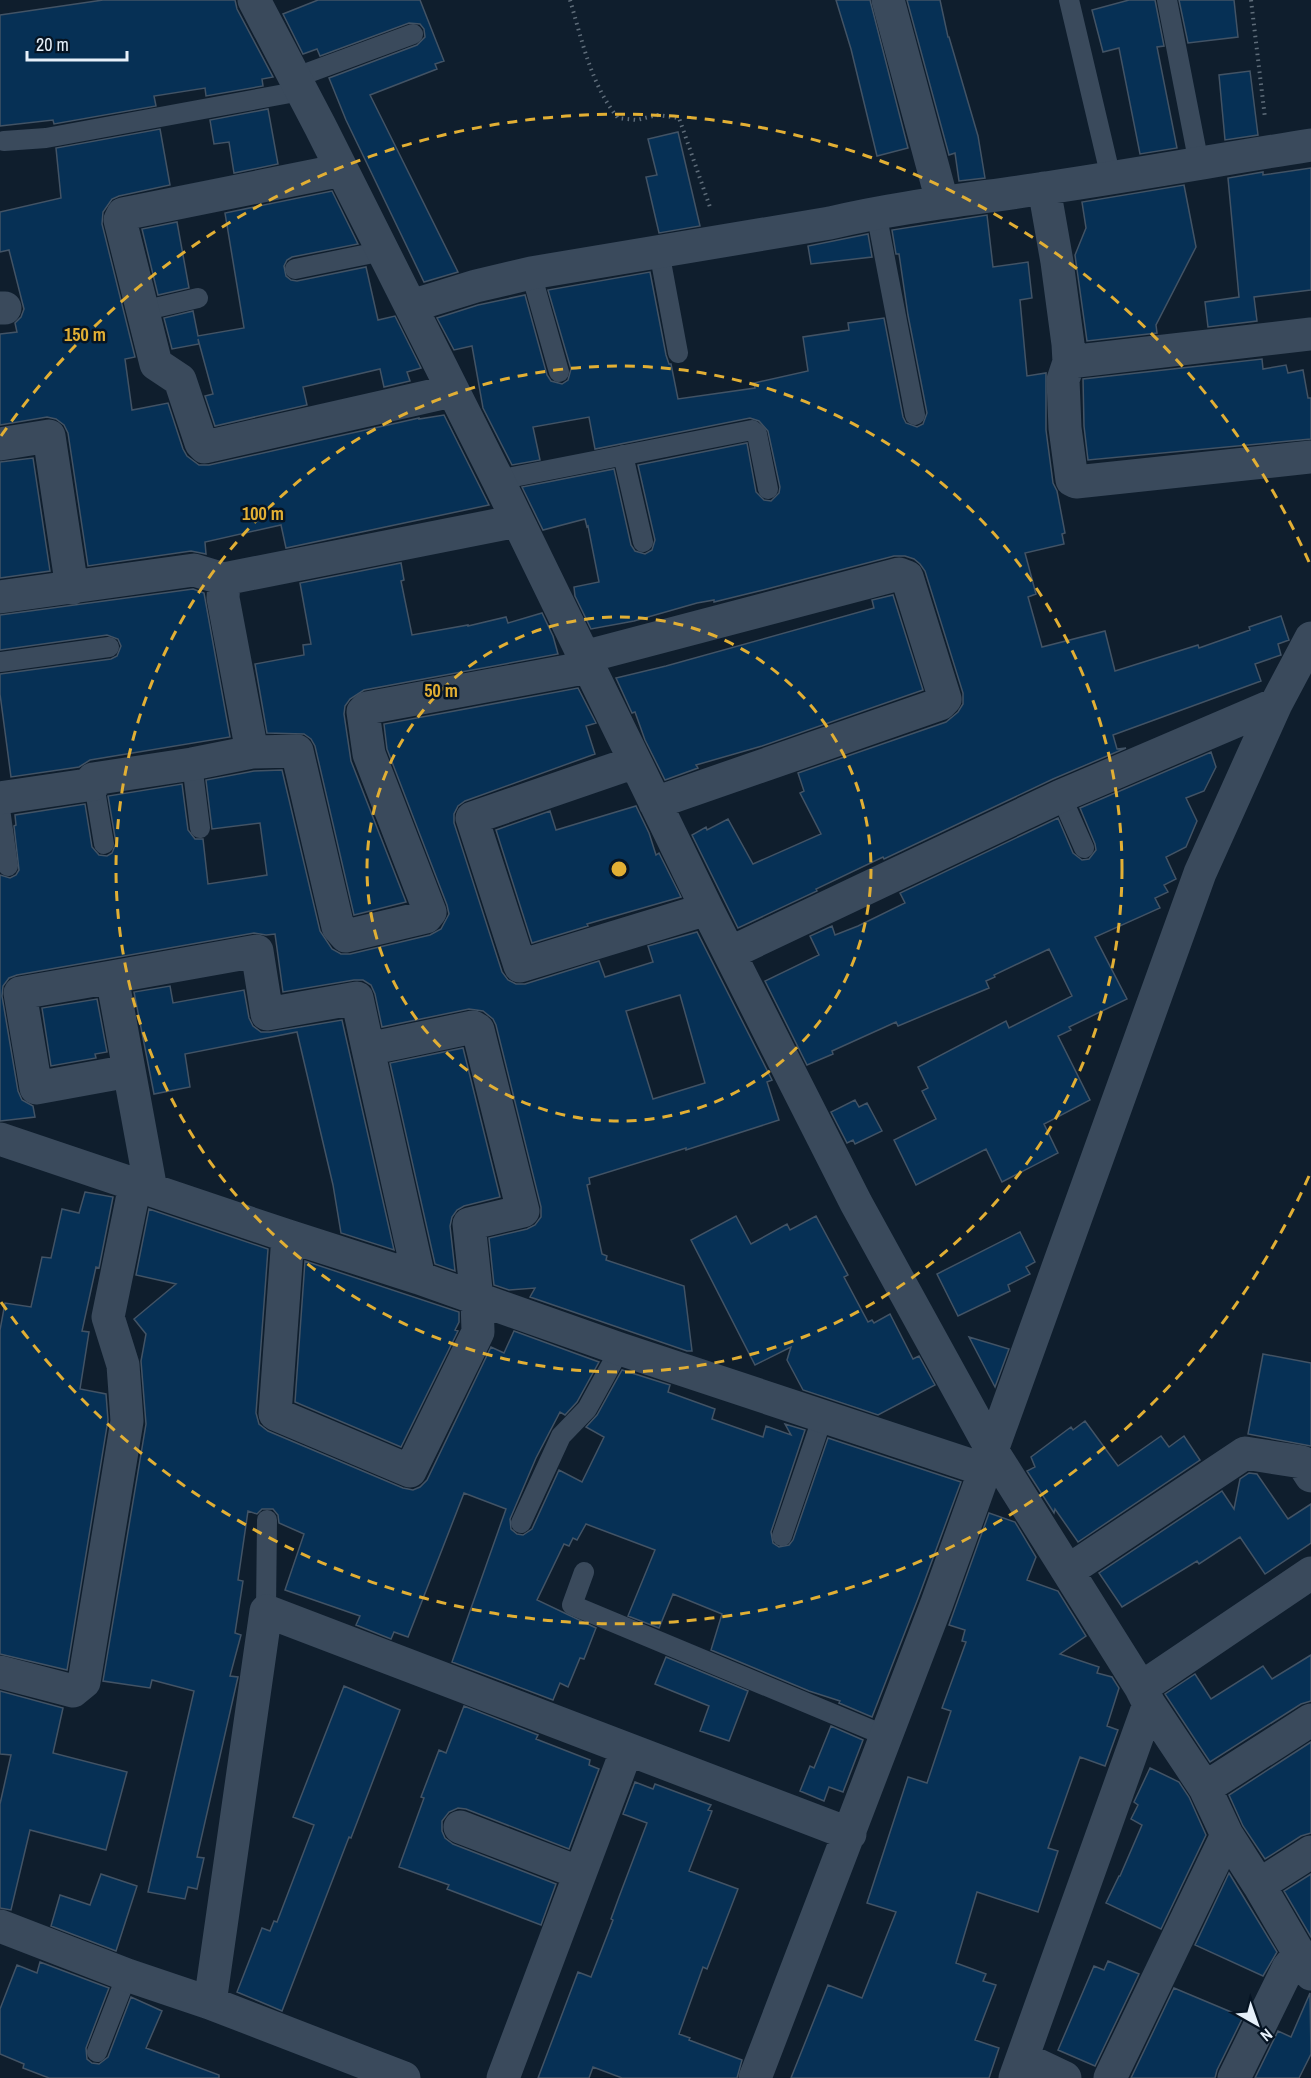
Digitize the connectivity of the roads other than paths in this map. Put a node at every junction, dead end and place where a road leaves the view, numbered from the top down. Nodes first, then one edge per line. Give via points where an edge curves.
1 (254, 0) edge
2 (888, 0) edge
3 (1069, 0) edge
4 (1167, 0) edge
5 (414, 34) dead end
6 (298, 84) junction
7 (4, 141) dead end
8 (1311, 145) edge
9 (1199, 164) junction
10 (342, 170) junction
11 (1111, 178) junction
12 (1044, 188) junction
13 (942, 201) junction
14 (876, 212) junction
15 (383, 251) junction
16 (659, 251) junction
17 (295, 269) dead end
18 (531, 273) junction
19 (198, 298) dead end
20 (411, 306) junction
21 (142, 311) junction
22 (1311, 334) edge
23 (678, 353) dead end
24 (1069, 362) junction
25 (559, 372) dead end
26 (452, 391) junction
27 (915, 415) dead end
28 (0, 444) edge
29 (623, 455) junction
30 (1311, 457) edge
31 (498, 480) junction
32 (768, 489) dead end
33 (517, 521) junction
34 (643, 542) dead end
35 (224, 579) junction
36 (72, 588) junction
37 (0, 597) edge
38 (1311, 638) edge
39 (109, 647) dead end
40 (0, 662) edge
41 (586, 662) junction
42 (1276, 704) junction
43 (252, 752) junction
44 (635, 762) junction
45 (192, 764) junction
46 (94, 784) junction
47 (1061, 796) junction
48 (0, 798) edge
49 (655, 803) junction
50 (0, 809) edge
51 (200, 828) dead end
52 (104, 844) dead end
53 (1084, 848) dead end
54 (8, 866) dead end
55 (707, 909) junction
56 (730, 953) junction
57 (112, 977) junction
58 (368, 1049) junction
59 (129, 1071) junction
60 (0, 1139) edge
61 (143, 1187) junction
62 (288, 1236) junction
63 (419, 1278) junction
64 (477, 1299) junction
65 (620, 1349) junction
66 (823, 1416) junction
67 (989, 1461) junction
68 (1311, 1476) edge
69 (267, 1520) dead end
70 (520, 1523) dead end
71 (782, 1536) dead end
72 (1068, 1571) junction
73 (584, 1572) dead end
74 (1311, 1573) edge
75 (266, 1611) junction
76 (0, 1672) edge
77 (1145, 1696) junction
78 (1311, 1720) edge
79 (886, 1736) junction
80 (627, 1749) junction
81 (1204, 1788) junction
82 (460, 1827) dead end
83 (850, 1834) junction
84 (1227, 1835) junction
85 (1311, 1852) edge
86 (580, 1873) junction
87 (1259, 1885) junction
88 (0, 1926) edge
89 (1305, 1964) edge
90 (127, 1975) junction
91 (210, 2003) junction
92 (97, 2052) dead end
93 (1019, 2068) edge
94 (404, 2078) edge
95 (502, 2078) edge
96 (755, 2078) edge
97 (1065, 2078) edge
98 (1110, 2078) edge
99 (1234, 2078) edge

1 - 6 street
2 - 13 street
3 - 11 lane
4 - 9 lane
5 - 6 lane
6 - 7 lane via 46,138
6 - 10 street
8 - 9 street
9 - 11 street
10 - 15 street
10 - 21 street via 123,214 120,220
11 - 12 street
12 - 13 street
12 - 24 street
13 - 14 street
14 - 16 street
14 - 27 lane
15 - 17 lane
15 - 20 street
16 - 18 street
16 - 23 lane
18 - 20 street
18 - 25 lane
19 - 21 lane
20 - 26 street
21 - 26 street via 156,364 180,380 205,447
22 - 24 street
24 - 30 street via 1063,380 1065,428 1072,480 1076,482
26 - 31 street
28 - 36 street via 49,436
29 - 31 lane
29 - 32 lane via 752,430 757,434
29 - 34 lane
31 - 33 street
33 - 35 street
33 - 41 street
35 - 36 street via 194,570
35 - 43 street via 223,597
36 - 37 street
38 - 42 street
39 - 40 lane
41 - 43 street via 367,708 363,712 369,754 430,912 426,917 346,936 338,927 297,751
41 - 44 street
41 - 49 street via 899,574 907,577 945,699 940,704
42 - 47 street
42 - 67 street via 1200,873
43 - 45 street
44 - 49 street
44 - 55 street via 472,818 520,966
45 - 46 street via 93,779
45 - 51 lane
46 - 48 street
46 - 52 lane
47 - 53 lane
47 - 56 street
49 - 55 street
50 - 54 lane
55 - 56 street
56 - 67 street
57 - 58 street via 257,951 267,1014 357,998
57 - 59 street
57 - 59 street via 20,993 36,1088
58 - 63 street
58 - 64 street via 473,1027 478,1030 523,1211 469,1224
59 - 61 street
60 - 61 street
61 - 62 street
61 - 76 street via 108,1317 123,1365 127,1421 84,1682 73,1691
62 - 63 street
62 - 64 street via 275,1414 410,1471 478,1332
63 - 64 street
64 - 65 street
65 - 66 street
65 - 70 lane via 587,1409 561,1436
66 - 67 street
66 - 71 lane
67 - 72 street
67 - 79 street
68 - 72 street via 1302,1462 1245,1453
69 - 75 lane
72 - 77 street
73 - 79 lane via 572,1605
74 - 77 street
75 - 80 street
75 - 91 street
77 - 81 street
77 - 93 street
78 - 81 street
79 - 83 street
80 - 83 street
80 - 86 street
81 - 84 street
82 - 86 street
83 - 96 street
84 - 87 street
84 - 98 street
85 - 87 street
86 - 95 street
87 - 89 street
88 - 90 street
89 - 99 street via 1288,1968
90 - 91 street
90 - 92 lane
91 - 94 street
93 - 97 street

